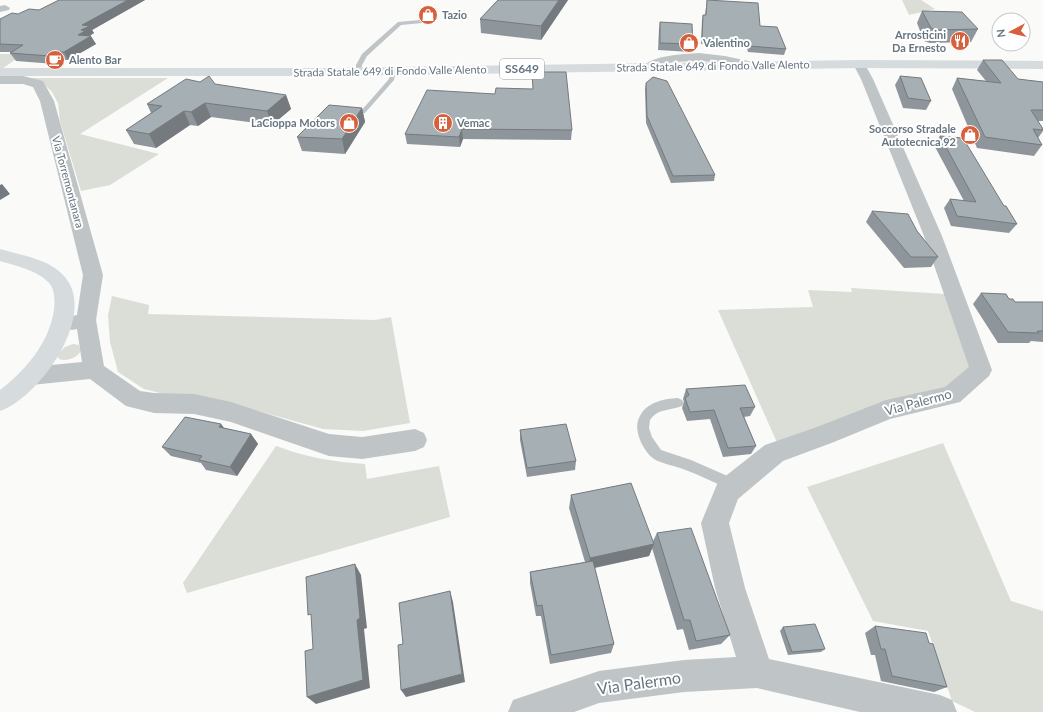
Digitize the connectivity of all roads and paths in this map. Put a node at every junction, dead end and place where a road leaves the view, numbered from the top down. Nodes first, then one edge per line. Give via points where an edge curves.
1 (420, 22) dead end
2 (859, 64) junction
3 (1043, 65) edge
4 (393, 71) junction
5 (0, 72) edge
6 (358, 72) junction
7 (0, 80) edge
8 (363, 112) dead end
9 (0, 255) edge
10 (86, 320) junction
11 (61, 325) junction
12 (94, 370) junction
13 (31, 376) junction
14 (0, 402) edge
15 (678, 403) dead end
16 (415, 440) dead end
17 (734, 485) junction
18 (757, 672) junction
19 (525, 712) edge
20 (940, 712) edge

1 - 6 lane via 400,23 364,55
2 - 3 main road, Strada Statale 649 di Fondo Valle Alento / SS649
2 - 4 main road, Strada Statale 649 di Fondo Valle Alento / SS649
2 - 17 street, Via Palermo via 933,236 981,370 952,396 886,410 774,453
4 - 6 main road, Strada Statale 649 di Fondo Valle Alento / SS649
4 - 8 lane via 392,79
5 - 6 main road, Strada Statale 649 di Fondo Valle Alento / SS649
7 - 10 street, Via Torremontanara via 23,80 38,84 47,101 93,275
9 - 11 main road via 33,264 57,280 66,301
10 - 11 street
10 - 12 street
11 - 13 main road
12 - 13 street
12 - 16 street via 134,399 154,403 194,404 223,410 329,445 362,448
13 - 14 main road
15 - 17 lane via 657,406 643,420 649,445 658,455
17 - 18 street, Via Palermo via 727,491 715,523 730,588
18 - 19 street, Via Palermo via 684,676 599,687
18 - 20 street, Via Palermo

